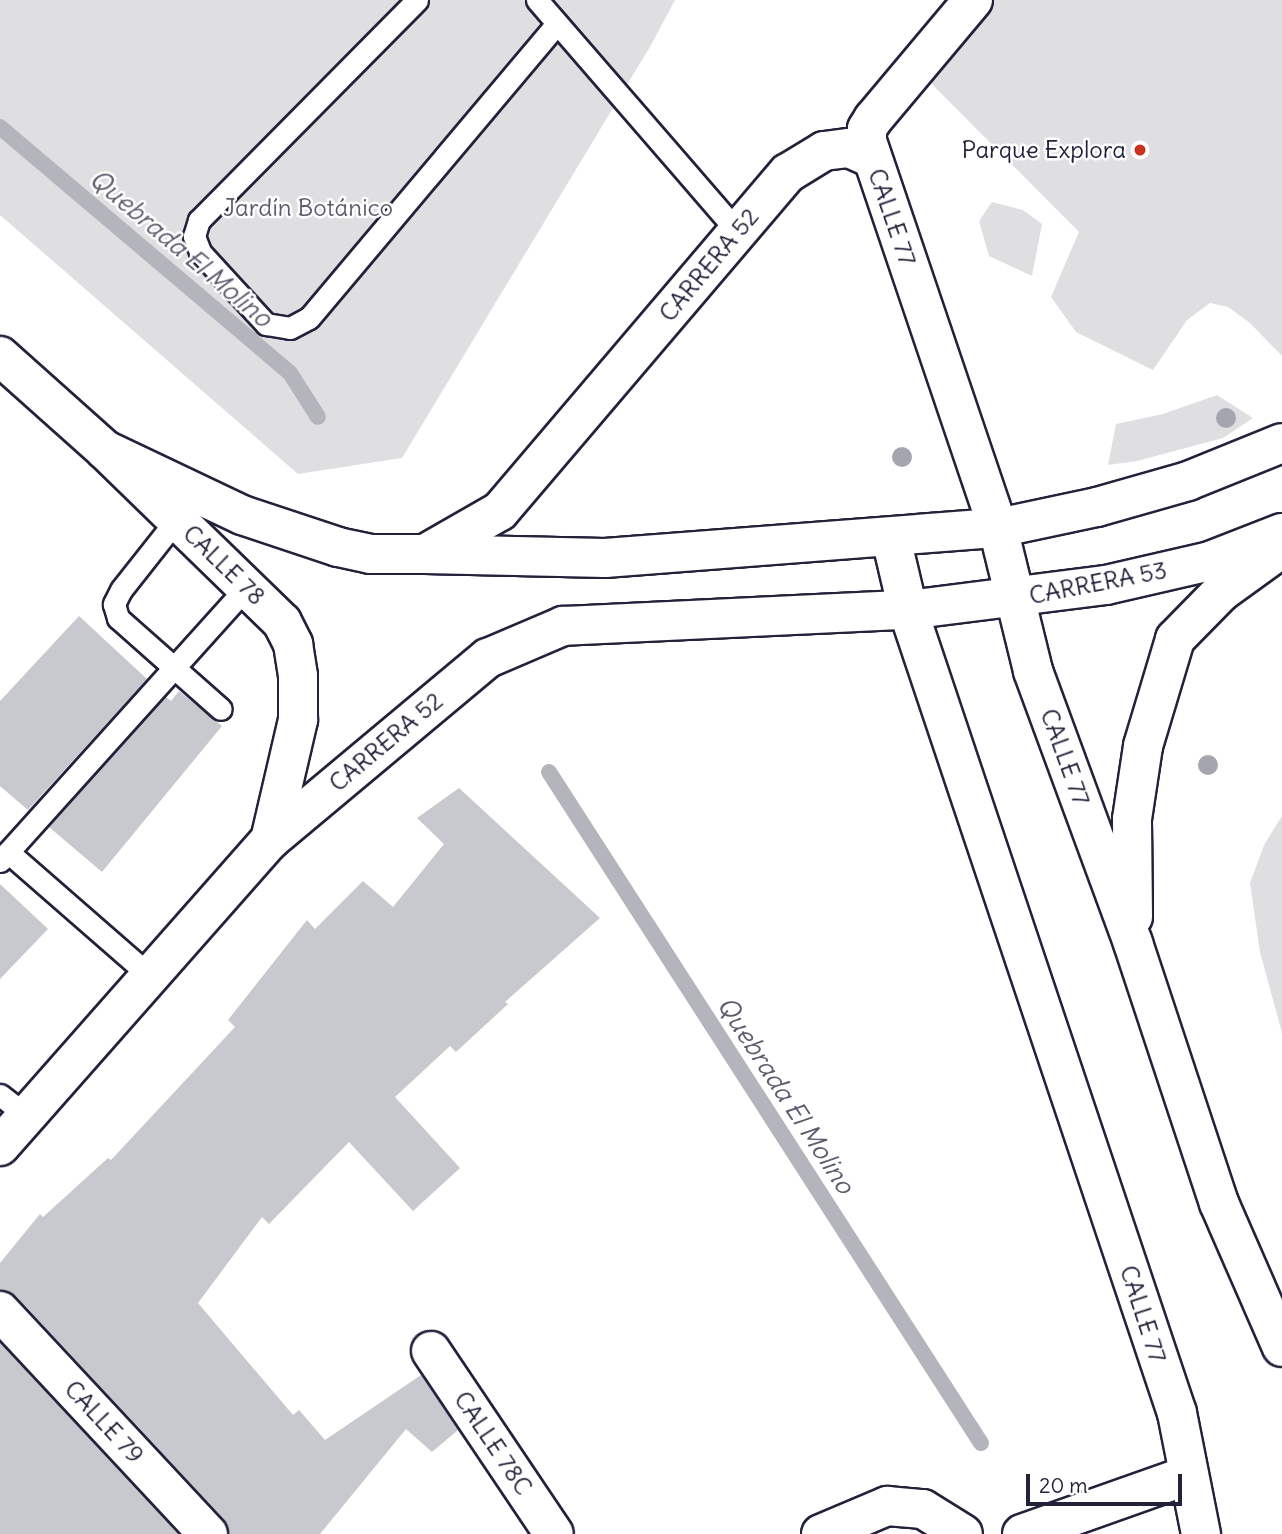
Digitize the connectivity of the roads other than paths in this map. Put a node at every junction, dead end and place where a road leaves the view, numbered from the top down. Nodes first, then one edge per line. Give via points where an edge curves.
1 (417, 0) edge
2 (537, 0) edge
3 (974, 0) edge
4 (557, 23) junction
5 (871, 158) junction
6 (737, 231) junction
7 (0, 356) edge
8 (1282, 443) edge
9 (105, 450) junction
10 (177, 519) junction
11 (998, 528) junction
12 (1282, 533) edge
13 (891, 537) junction
14 (1282, 548) edge
15 (425, 554) junction
16 (248, 586) junction
17 (1016, 598) junction
18 (908, 610) junction
19 (176, 668) junction
20 (221, 709) dead end
21 (270, 840) junction
22 (4, 856) edge
23 (1133, 943) junction
24 (150, 976) junction
25 (13, 1106) edge
26 (0, 1146) edge
27 (0, 1311) edge
28 (1282, 1348) edge
29 (431, 1351) dead end
30 (1189, 1475) junction
31 (208, 1534) edge
32 (554, 1534) edge
33 (821, 1534) edge
34 (963, 1534) edge
35 (1022, 1534) edge
36 (1202, 1534) edge

1 - 4 lane via 199,220 194,236 200,252 266,324 290,328 309,318
2 - 4 lane
3 - 5 main road via 873,119 867,129
4 - 6 lane
5 - 6 main road, CARRERA 52 via 849,148 824,151 788,173
5 - 11 main road, CALLE 77
6 - 15 main road, CARRERA 52 via 500,511
7 - 9 main road, CALLE 78
8 - 11 main road via 1188,481
9 - 10 main road, CALLE 78
9 - 15 main road, CARRERA 52 via 243,515 338,547 370,554
10 - 16 main road, CALLE 78
10 - 19 lane via 114,604 118,618
11 - 13 main road, CARRERA 52
11 - 17 main road, CALLE 77
12 - 17 main road, CARRERA 53 via 1210,561 1106,585
13 - 15 main road, CARRERA 52 via 605,558
13 - 18 main road, CALLE 77
14 - 23 main road via 1221,593 1175,639 1143,746 1132,819
16 - 19 lane
16 - 21 main road, CALLE 78 via 282,622 293,644 298,676 298,720
17 - 18 main road, CARRERA 53
17 - 23 main road, CALLE 77 via 1033,671
18 - 21 main road, CARRERA 52 via 563,626 488,659
18 - 30 main road, CALLE 77 via 1177,1413
19 - 20 lane
19 - 22 lane
21 - 24 main road, CARRERA 52
22 - 24 lane
23 - 28 main road, CALLE 77 via 1219,1203
24 - 25 main road, CARRERA 52
25 - 26 main road, CARRERA 52
27 - 31 main road, CALLE 79
29 - 32 main road, CALLE 78C
30 - 35 main road
30 - 36 main road, CALLE 77
33 - 34 main road via 887,1506 923,1509

